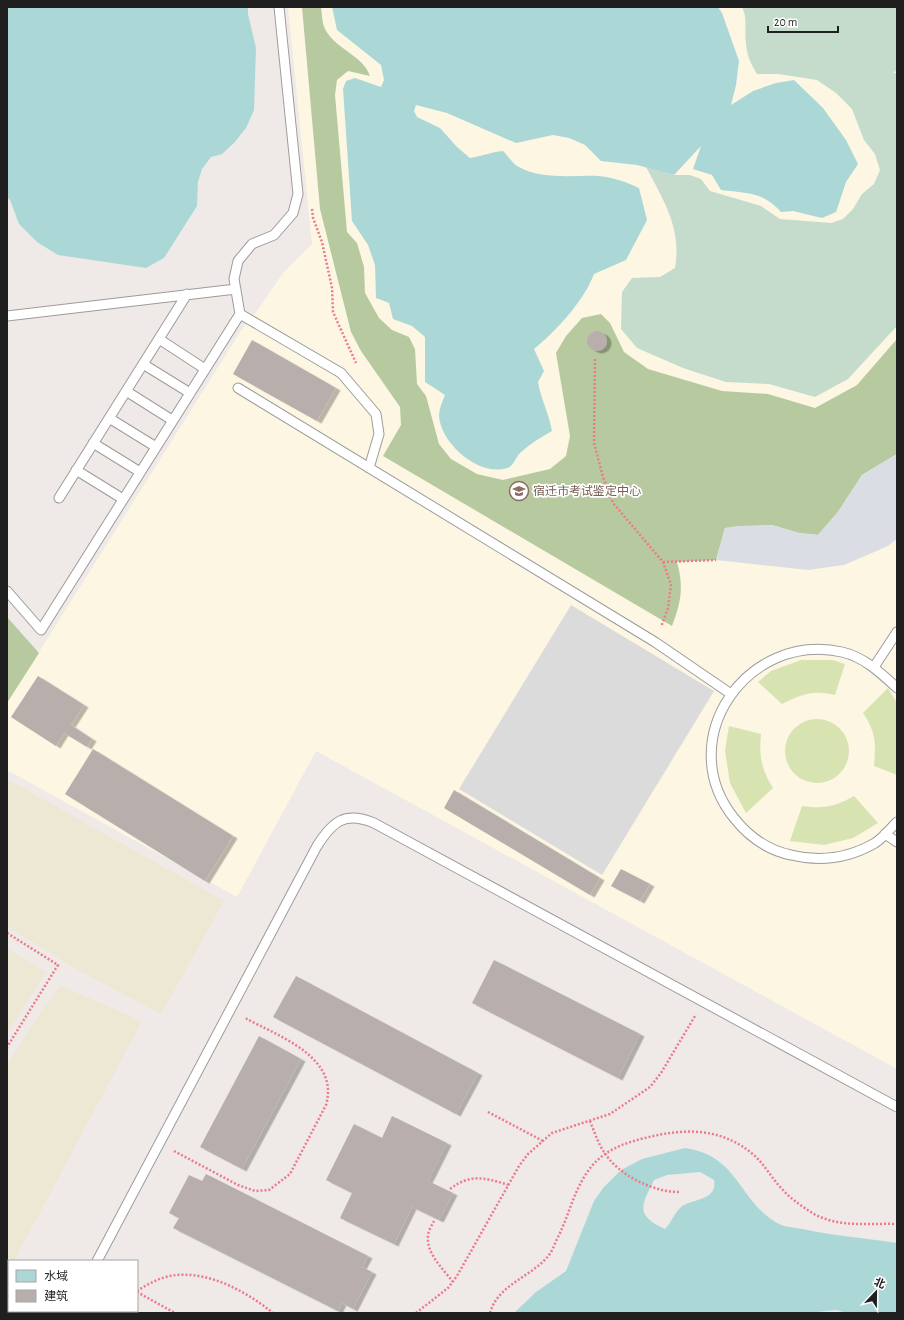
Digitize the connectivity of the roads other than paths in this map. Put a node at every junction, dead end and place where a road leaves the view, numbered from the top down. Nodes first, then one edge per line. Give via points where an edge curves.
1 (279, 7) edge
2 (236, 289) junction
3 (187, 294) junction
4 (240, 314) junction
5 (7, 316) edge
6 (159, 339) junction
7 (143, 364) junction
8 (205, 369) junction
9 (238, 388) dead end
10 (126, 391) junction
11 (190, 393) junction
12 (109, 418) junction
13 (172, 420) junction
14 (93, 443) junction
15 (156, 447) junction
16 (369, 468) junction
17 (76, 470) junction
18 (140, 472) junction
19 (59, 498) dead end
20 (123, 499) junction
21 (7, 591) edge
22 (897, 632) edge
23 (874, 667) junction
24 (897, 688) edge
25 (731, 694) junction
26 (897, 822) edge
27 (885, 834) junction
28 (897, 842) edge
29 (897, 1107) edge
30 (98, 1260) edge

1 - 2 lane via 298,194 293,213 274,235 252,244 238,261 234,279
2 - 3 lane
2 - 4 lane
3 - 5 lane
3 - 6 lane
4 - 8 lane
4 - 16 lane via 341,373 376,414 379,434
6 - 7 lane
6 - 8 lane
7 - 10 lane
7 - 11 lane
8 - 11 lane
9 - 16 lane
10 - 12 lane
10 - 13 lane
11 - 13 lane
12 - 14 lane
12 - 15 lane
13 - 15 lane
14 - 17 lane
14 - 18 lane
15 - 18 lane
16 - 25 lane via 655,642
17 - 19 lane
17 - 20 lane
18 - 20 lane
20 - 21 lane via 41,630
22 - 23 lane
23 - 24 lane
23 - 25 lane via 842,652 807,650 773,658 744,678
25 - 27 lane via 723,705 712,738 712,773 724,806 746,833 775,852 809,860 844,857 875,842
26 - 27 lane
27 - 28 lane
29 - 30 lane via 374,823 354,817 336,823 327,830

